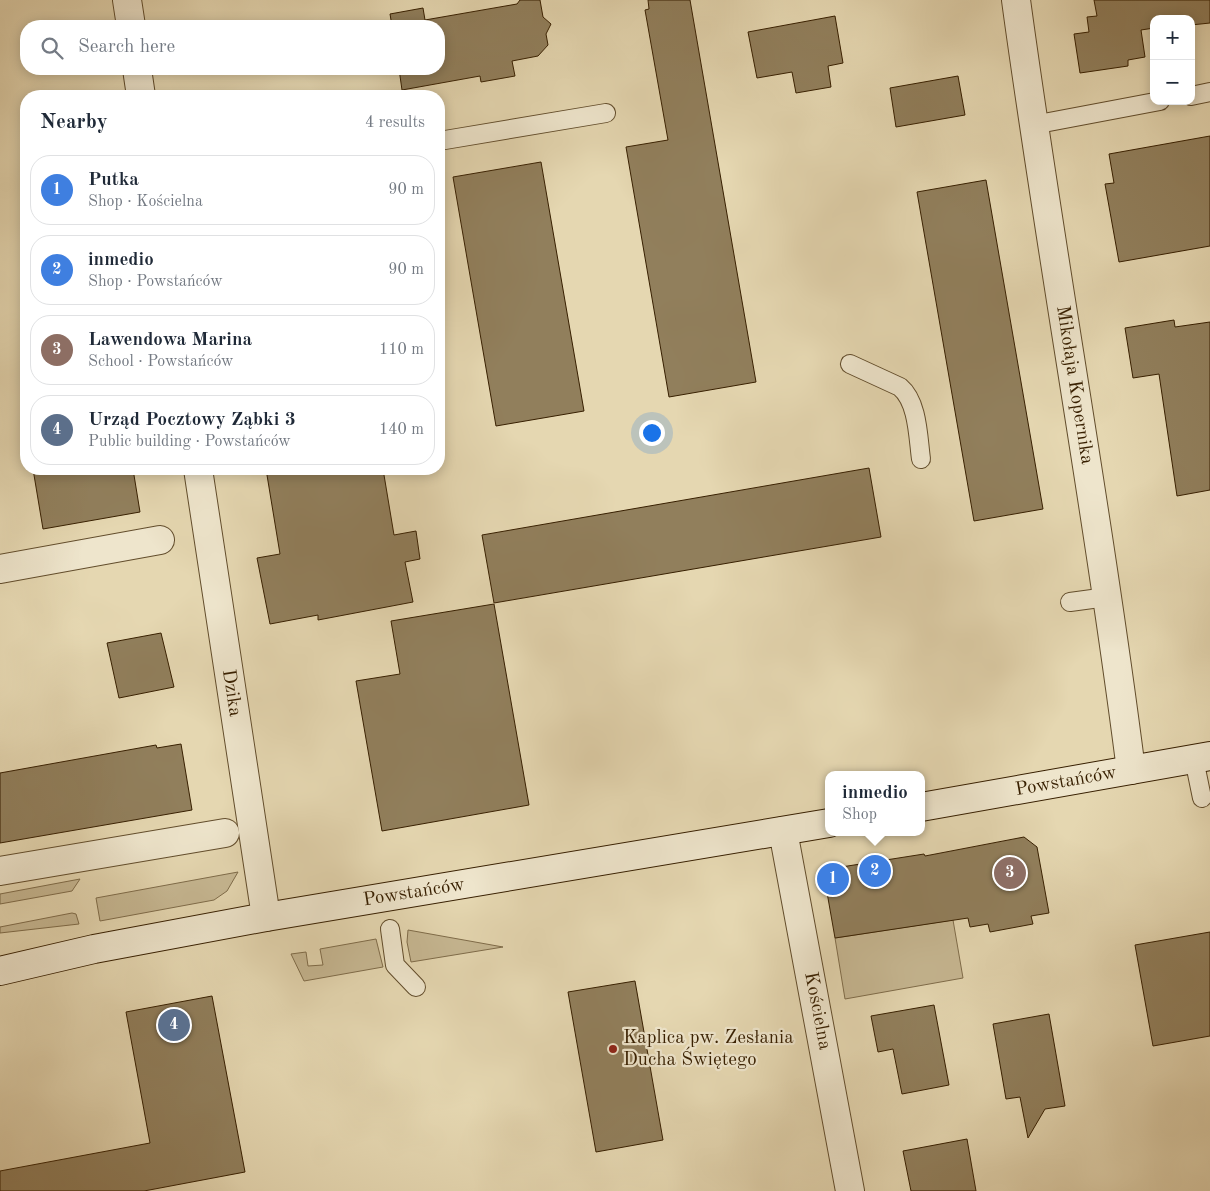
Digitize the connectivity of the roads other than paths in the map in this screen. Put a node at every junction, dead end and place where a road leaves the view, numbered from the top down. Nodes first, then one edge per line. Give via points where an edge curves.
1 (126, 0) edge
2 (1016, 0) edge
3 (129, 20) edge
4 (138, 75) edge
5 (140, 90) edge
6 (1210, 92) edge
7 (1195, 95) edge
8 (1150, 103) edge
9 (606, 113) dead end
10 (1033, 125) junction
11 (445, 140) edge
12 (850, 364) dead end
13 (921, 459) dead end
14 (199, 475) edge
15 (160, 540) dead end
16 (0, 569) edge
17 (1107, 597) junction
18 (1070, 602) dead end
19 (1202, 757) edge
20 (1131, 770) junction
21 (1202, 798) dead end
22 (925, 806) edge
23 (825, 824) edge
24 (783, 831) junction
25 (225, 833) dead end
26 (0, 871) edge
27 (266, 917) junction
28 (390, 929) dead end
29 (0, 971) edge
30 (416, 987) dead end
31 (850, 1191) edge

1 - 3 street
2 - 10 street, Mikołaja Kopernika
4 - 5 street
6 - 7 lane
8 - 10 lane
9 - 11 lane
10 - 17 street, Mikołaja Kopernika
12 - 13 lane via 907,392
14 - 27 street, Dzika
15 - 16 street
17 - 18 lane
17 - 20 street, Mikołaja Kopernika
19 - 20 street, Powstańców
19 - 21 lane
20 - 22 street, Powstańców
23 - 24 street, Powstańców
24 - 27 street, Powstańców
24 - 31 street, Kościelna
25 - 26 street
27 - 29 street, Powstańców via 94,948
28 - 30 lane via 395,965

